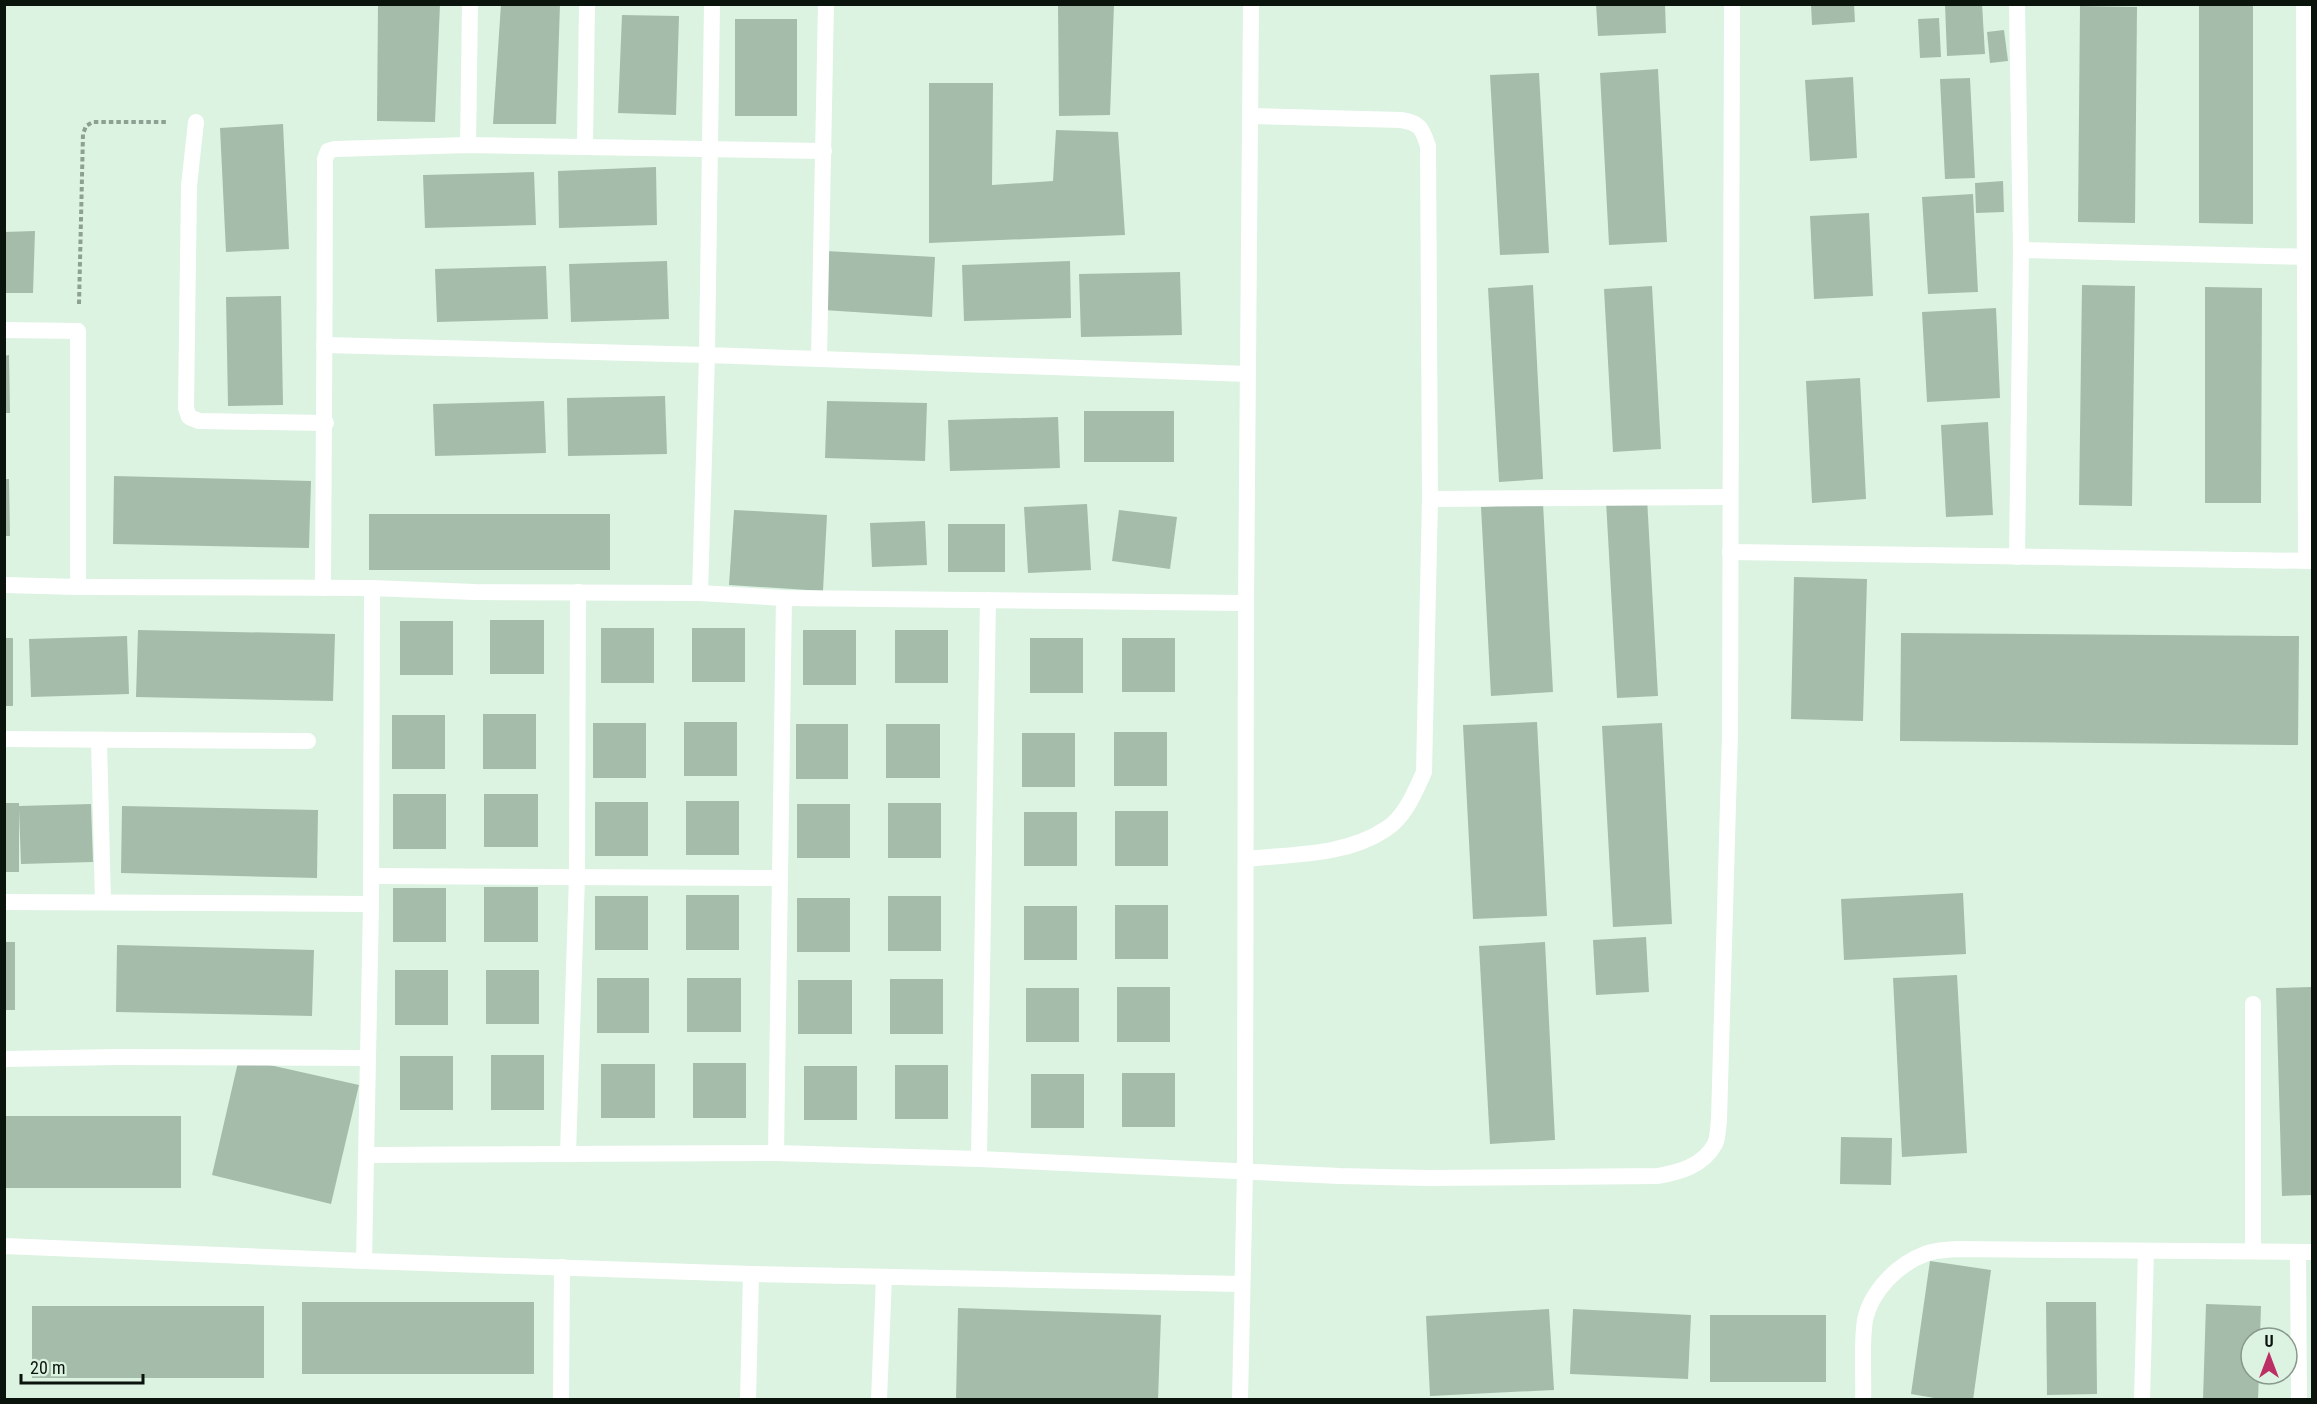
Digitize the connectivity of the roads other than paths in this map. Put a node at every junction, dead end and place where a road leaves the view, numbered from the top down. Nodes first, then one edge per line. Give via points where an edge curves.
1 (470, 4) edge
2 (587, 4) edge
3 (712, 4) edge
4 (826, 4) edge
5 (1251, 4) edge
6 (1732, 4) edge
7 (2017, 4) edge
8 (2304, 4) edge
9 (1251, 116) junction
10 (196, 122) road end
11 (468, 145) junction
12 (585, 146) junction
13 (712, 148) junction
14 (824, 151) junction
15 (2021, 250) junction
16 (2309, 257) edge
17 (4, 330) edge
18 (324, 345) junction
19 (707, 355) junction
20 (819, 359) junction
21 (1248, 374) junction
22 (326, 423) junction
23 (1730, 497) junction
24 (1430, 499) junction
25 (1730, 552) junction
26 (2017, 557) junction
27 (2309, 561) edge
28 (4, 585) edge
29 (78, 587) junction
30 (323, 588) junction
31 (372, 588) junction
32 (578, 592) junction
33 (700, 593) junction
34 (784, 598) junction
35 (988, 600) junction
36 (1246, 603) junction
37 (4, 739) edge
38 (99, 741) junction
39 (308, 741) dead end
40 (1246, 859) junction
41 (371, 876) junction
42 (577, 876) junction
43 (780, 878) junction
44 (4, 902) edge
45 (103, 902) junction
46 (371, 904) junction
47 (2253, 1004) dead end
48 (367, 1058) junction
49 (4, 1059) edge
50 (776, 1153) junction
51 (568, 1154) junction
52 (367, 1155) junction
53 (979, 1159) junction
54 (1245, 1171) junction
55 (4, 1246) edge
56 (2146, 1251) junction
57 (2253, 1251) junction
58 (2305, 1252) edge
59 (364, 1261) junction
60 (562, 1268) junction
61 (751, 1274) junction
62 (884, 1277) junction
63 (1242, 1284) junction
64 (561, 1400) edge
65 (748, 1400) edge
66 (879, 1400) edge
67 (1240, 1400) edge
68 (1863, 1400) edge
69 (2142, 1400) edge
70 (2299, 1400) edge

1 - 11 lane
2 - 12 lane
3 - 13 lane
4 - 14 lane
5 - 9 lane
6 - 23 lane
7 - 15 lane
8 - 16 lane
9 - 21 lane
9 - 24 lane via 1401,120 1415,122 1424,132 1428,146
10 - 22 lane via 189,186 189,417 199,421
11 - 12 lane
11 - 18 lane via 328,151
12 - 13 lane
13 - 14 lane
13 - 19 lane
14 - 20 lane
15 - 16 lane
15 - 26 lane
16 - 27 lane
17 - 29 lane via 78,331
18 - 19 lane
18 - 22 lane
19 - 20 lane
19 - 33 lane
20 - 21 lane
21 - 36 lane
22 - 30 lane
23 - 24 lane
23 - 25 lane
24 - 40 lane via 1424,772 1412,800 1387,829 1362,841 1332,850
25 - 26 lane
25 - 54 lane via 1730,734 1719,1120 1715,1143 1699,1163 1658,1176 1426,1178
26 - 27 lane
28 - 29 lane
29 - 30 lane
30 - 31 lane
31 - 32 lane
31 - 41 lane
32 - 33 lane
32 - 42 lane
33 - 34 lane
34 - 35 lane
34 - 43 lane
35 - 36 lane
35 - 53 lane
36 - 40 lane
37 - 38 lane
38 - 39 lane
38 - 45 lane
40 - 54 lane
41 - 42 lane
41 - 46 lane
42 - 43 lane
42 - 51 lane
43 - 50 lane
44 - 45 lane
45 - 46 lane
46 - 48 lane
47 - 57 lane
48 - 49 lane
48 - 52 lane
50 - 51 lane
50 - 53 lane
51 - 52 lane
52 - 59 lane
53 - 54 lane
54 - 63 lane
55 - 59 lane
56 - 57 lane
56 - 68 lane via 1957,1249 1926,1253 1884,1283 1870,1302 1865,1322
56 - 69 lane
57 - 58 lane
58 - 70 lane
59 - 60 lane
60 - 61 lane
60 - 64 lane
61 - 62 lane
61 - 65 lane
62 - 63 lane
62 - 66 lane
63 - 67 lane

